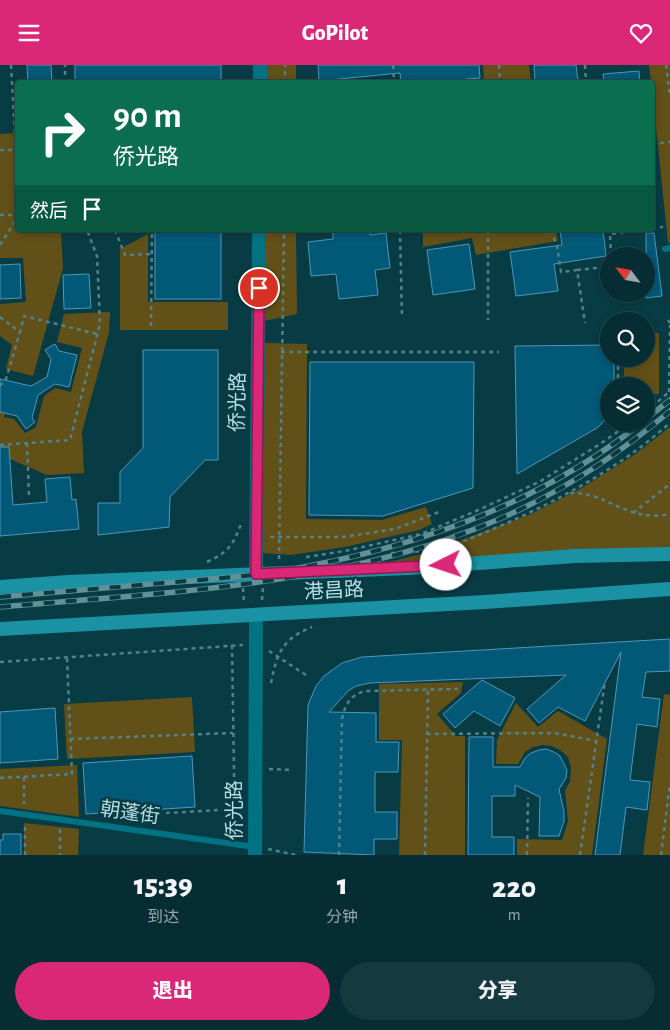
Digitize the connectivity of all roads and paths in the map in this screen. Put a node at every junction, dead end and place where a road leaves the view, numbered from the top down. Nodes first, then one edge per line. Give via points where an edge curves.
1 (11, 65) edge
2 (65, 65) edge
3 (260, 65) edge
4 (285, 65) edge
5 (393, 65) edge
6 (498, 65) edge
7 (585, 65) edge
8 (666, 65) edge
9 (65, 80) edge
10 (260, 80) edge
11 (284, 80) edge
12 (394, 80) edge
13 (500, 80) edge
14 (586, 80) edge
15 (670, 97) edge
16 (15, 133) edge
17 (670, 142) edge
18 (655, 144) edge
19 (15, 150) edge
20 (0, 151) edge
21 (0, 215) edge
22 (15, 216) edge
23 (15, 221) edge
24 (663, 227) dead end
25 (655, 228) edge
26 (88, 232) edge
27 (116, 232) edge
28 (152, 232) edge
29 (259, 232) edge
30 (284, 232) edge
31 (400, 232) edge
32 (488, 232) edge
33 (552, 232) edge
34 (610, 232) edge
35 (0, 245) edge
36 (611, 247) edge
37 (152, 255) junction
38 (600, 268) edge
39 (577, 270) junction
40 (0, 317) edge
41 (402, 318) dead end
42 (488, 320) dead end
43 (668, 320) dead end
44 (585, 323) dead end
45 (670, 324) edge
46 (152, 326) dead end
47 (20, 331) junction
48 (97, 334) junction
49 (281, 352) junction
50 (498, 352) dead end
51 (0, 386) edge
52 (669, 392) edge
53 (655, 404) edge
54 (670, 423) edge
55 (617, 432) edge
56 (26, 443) junction
57 (0, 445) edge
58 (670, 484) edge
59 (569, 493) junction
60 (29, 496) dead end
61 (439, 512) dead end
62 (633, 513) junction
63 (670, 514) edge
64 (257, 537) junction
65 (279, 537) junction
66 (441, 550) dead end
67 (670, 554) edge
68 (301, 557) dead end
69 (256, 559) junction
70 (279, 559) junction
71 (285, 559) dead end
72 (256, 574) junction
73 (0, 587) edge
74 (670, 589) edge
75 (256, 615) junction
76 (314, 626) dead end
77 (0, 629) edge
78 (256, 644) junction
79 (232, 645) junction
80 (278, 656) junction
81 (66, 657) junction
82 (0, 662) edge
83 (309, 677) dead end
84 (605, 681) dead end
85 (428, 689) junction
86 (458, 689) dead end
87 (270, 690) dead end
88 (233, 733) junction
89 (427, 734) junction
90 (70, 739) junction
91 (596, 741) junction
92 (269, 760) dead end
93 (293, 770) dead end
94 (0, 778) edge
95 (670, 783) edge
96 (528, 798) dead end
97 (0, 811) edge
98 (235, 844) junction
99 (259, 850) edge
100 (268, 855) edge
101 (296, 855) edge
102 (339, 855) edge
103 (425, 855) edge
104 (527, 855) edge
105 (580, 855) edge
106 (661, 855) edge

1 - 16 path
2 - 9 path
3 - 10 street
4 - 11 path
5 - 12 path
6 - 13 path
7 - 14 path
8 - 15 path
17 - 18 path
19 - 20 path
21 - 22 path
23 - 35 path
24 - 25 path
26 - 48 path via 97,255 100,325
27 - 37 path via 125,255
28 - 37 path
29 - 64 street, 侨光路
30 - 49 path
31 - 41 path
32 - 42 path
33 - 39 path via 561,272
34 - 36 path
37 - 46 path
38 - 39 path
39 - 44 path
40 - 47 path
43 - 45 path
45 - 52 path
47 - 48 path via 24,316
47 - 51 path via 6,379
48 - 56 path via 70,441
49 - 50 path
49 - 65 path
52 - 53 path
54 - 59 path via 638,449
55 - 68 path via 539,482 421,534
56 - 57 path
56 - 60 path
58 - 62 path
59 - 62 path via 592,496
59 - 66 path
61 - 65 path via 395,529 352,536
62 - 63 path
64 - 65 path
64 - 69 street, 侨光路
65 - 70 path
67 - 72 main road, 港昌路 via 575,556 408,568
69 - 70 path
69 - 72 street, 侨光路
70 - 71 path
72 - 73 main road, 港昌路
74 - 75 main road, 港昌路
75 - 77 main road, 港昌路
75 - 78 street, 侨光路
76 - 80 path via 287,641
78 - 79 path
78 - 80 path
78 - 99 street, 侨光路
79 - 81 path
79 - 88 path
80 - 83 path
80 - 87 path
81 - 82 path
81 - 90 path
84 - 91 path
85 - 86 path
85 - 89 path
85 - 102 path via 357,693 344,710
88 - 90 path
88 - 98 path
89 - 91 path via 555,733
89 - 103 path
90 - 94 path via 72,774
91 - 105 path
92 - 93 path via 269,769
95 - 106 path
96 - 104 path
97 - 98 lane, 朝蓬街
98 - 99 lane, 朝蓬街
99 - 100 path
99 - 101 path

